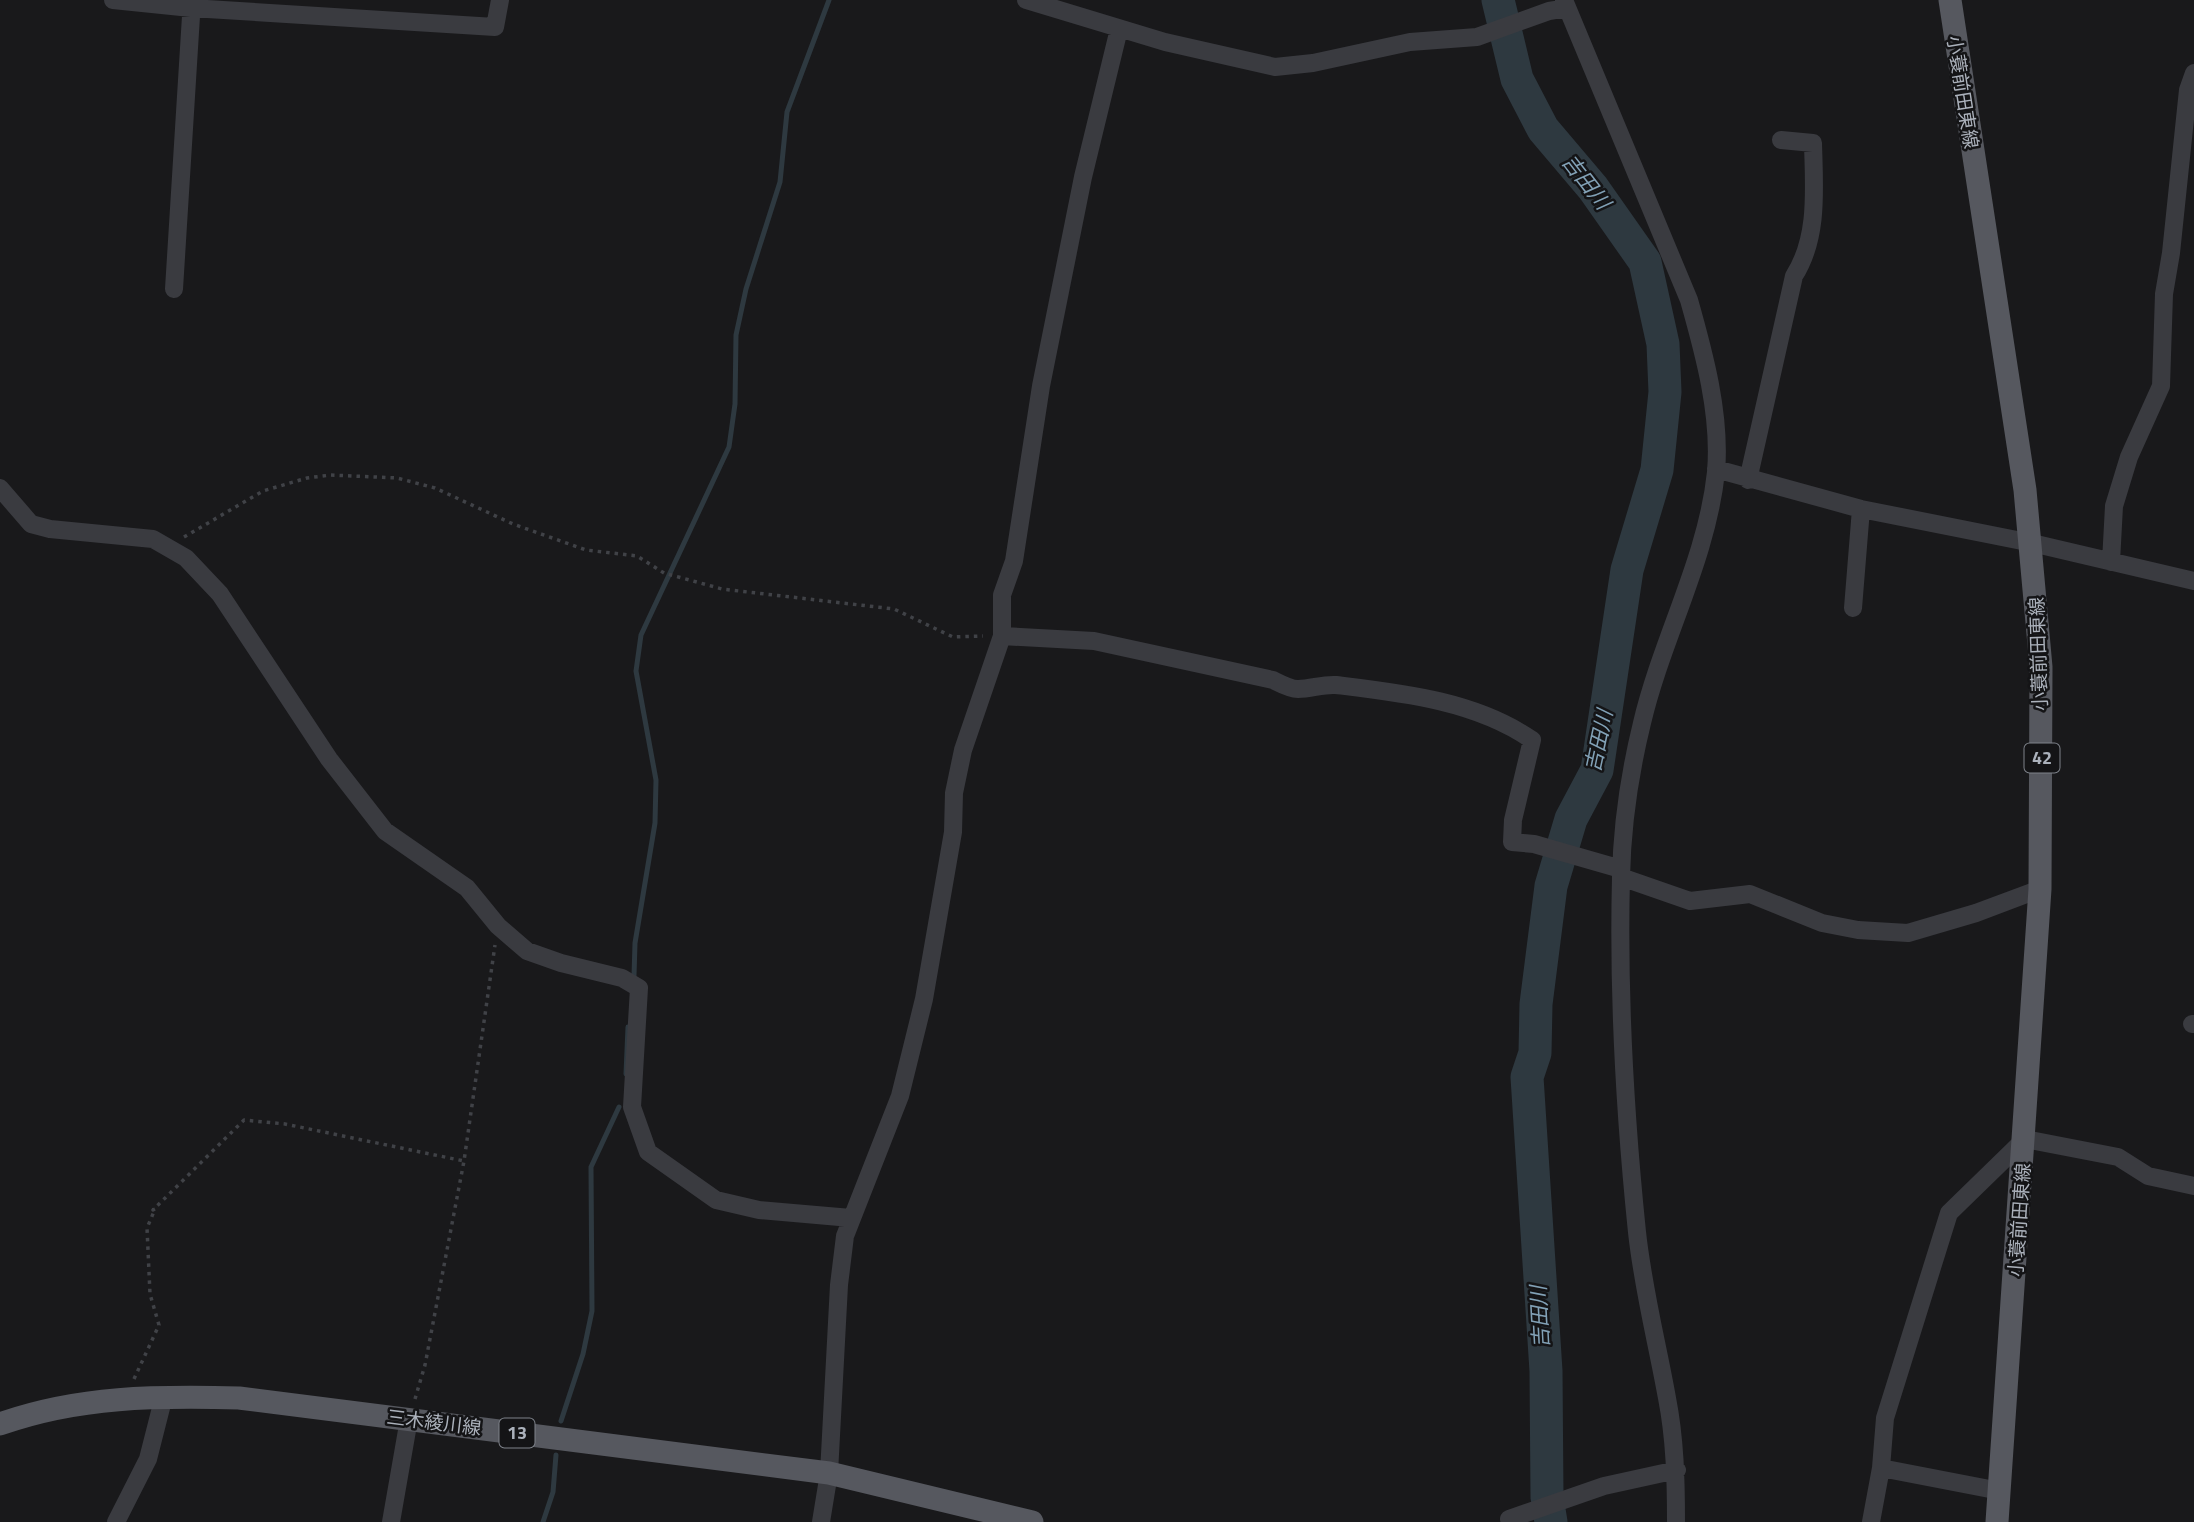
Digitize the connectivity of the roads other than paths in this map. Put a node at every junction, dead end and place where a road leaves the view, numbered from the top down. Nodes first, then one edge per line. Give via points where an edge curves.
1 (113, 0) edge
2 (500, 0) edge
3 (1026, 0) edge
4 (1950, 0) edge
5 (192, 4) edge
6 (1560, 6) edge
7 (1119, 29) junction
8 (2194, 73) edge
9 (1781, 140) dead end
10 (174, 289) dead end
11 (1716, 469) junction
12 (1748, 480) junction
13 (0, 488) edge
14 (1861, 509) junction
15 (2032, 543) junction
16 (2111, 562) junction
17 (2194, 581) edge
18 (1853, 608) dead end
19 (1002, 636) junction
20 (1621, 873) junction
21 (2040, 889) junction
22 (2025, 1139) junction
23 (2194, 1186) edge
24 (851, 1218) junction
25 (164, 1396) junction
26 (410, 1419) junction
27 (0, 1424) edge
28 (1881, 1468) junction
29 (1677, 1470) junction
30 (829, 1473) junction
31 (2000, 1491) junction
32 (1516, 1516) dead end
33 (1875, 1521) edge
34 (116, 1522) edge
35 (391, 1522) edge
36 (821, 1522) edge
37 (1032, 1522) edge
38 (1676, 1522) edge
39 (1997, 1522) edge

1 - 5 street
2 - 5 street via 495,27
3 - 7 street
4 - 15 main road, 小蓑前田東線 / 42
5 - 10 street
6 - 7 street via 1477,37 1410,42 1275,67
6 - 11 street via 1689,300 1703,350
7 - 19 street via 1083,177 1041,386 1014,561 1003,595
8 - 16 street via 2188,90 2164,294 2161,386 2129,457 2114,506
9 - 12 street via 1813,142 1814,207
11 - 12 street
11 - 20 street via 1694,568 1642,722
12 - 14 street
13 - 24 street via 31,524 153,539 186,558 220,594 329,759 385,831 467,888 498,926 527,951 622,978 639,988 632,1107 648,1152 716,1200 759,1210
14 - 15 street
14 - 18 street
15 - 16 street
15 - 21 main road, 小蓑前田東線 / 42 via 2041,667
16 - 17 street
19 - 20 street via 1094,641 1296,690 1331,684 1416,696 1475,712 1532,740 1512,842 1534,844
19 - 24 street via 963,750 924,999 900,1096
20 - 21 street via 1690,901 1750,894 1822,923 1908,933
20 - 29 street via 1619,965 1637,1232
21 - 22 main road, 小蓑前田東線 / 42
22 - 23 street via 2118,1157 2148,1177
22 - 28 street via 1949,1213 1885,1418
22 - 31 main road, 小蓑前田東線 / 42
24 - 30 street via 839,1285
25 - 26 main road, 三木綾川線 / 13 via 239,1398
25 - 27 main road, 三木綾川線 / 13 via 90,1401
25 - 34 street via 148,1459
26 - 30 main road, 三木綾川線 / 13
26 - 35 street
28 - 31 street
28 - 33 street
29 - 32 street
29 - 38 street
30 - 36 street
30 - 37 main road, 三木綾川線 / 13
31 - 39 main road, 小蓑前田東線 / 42

